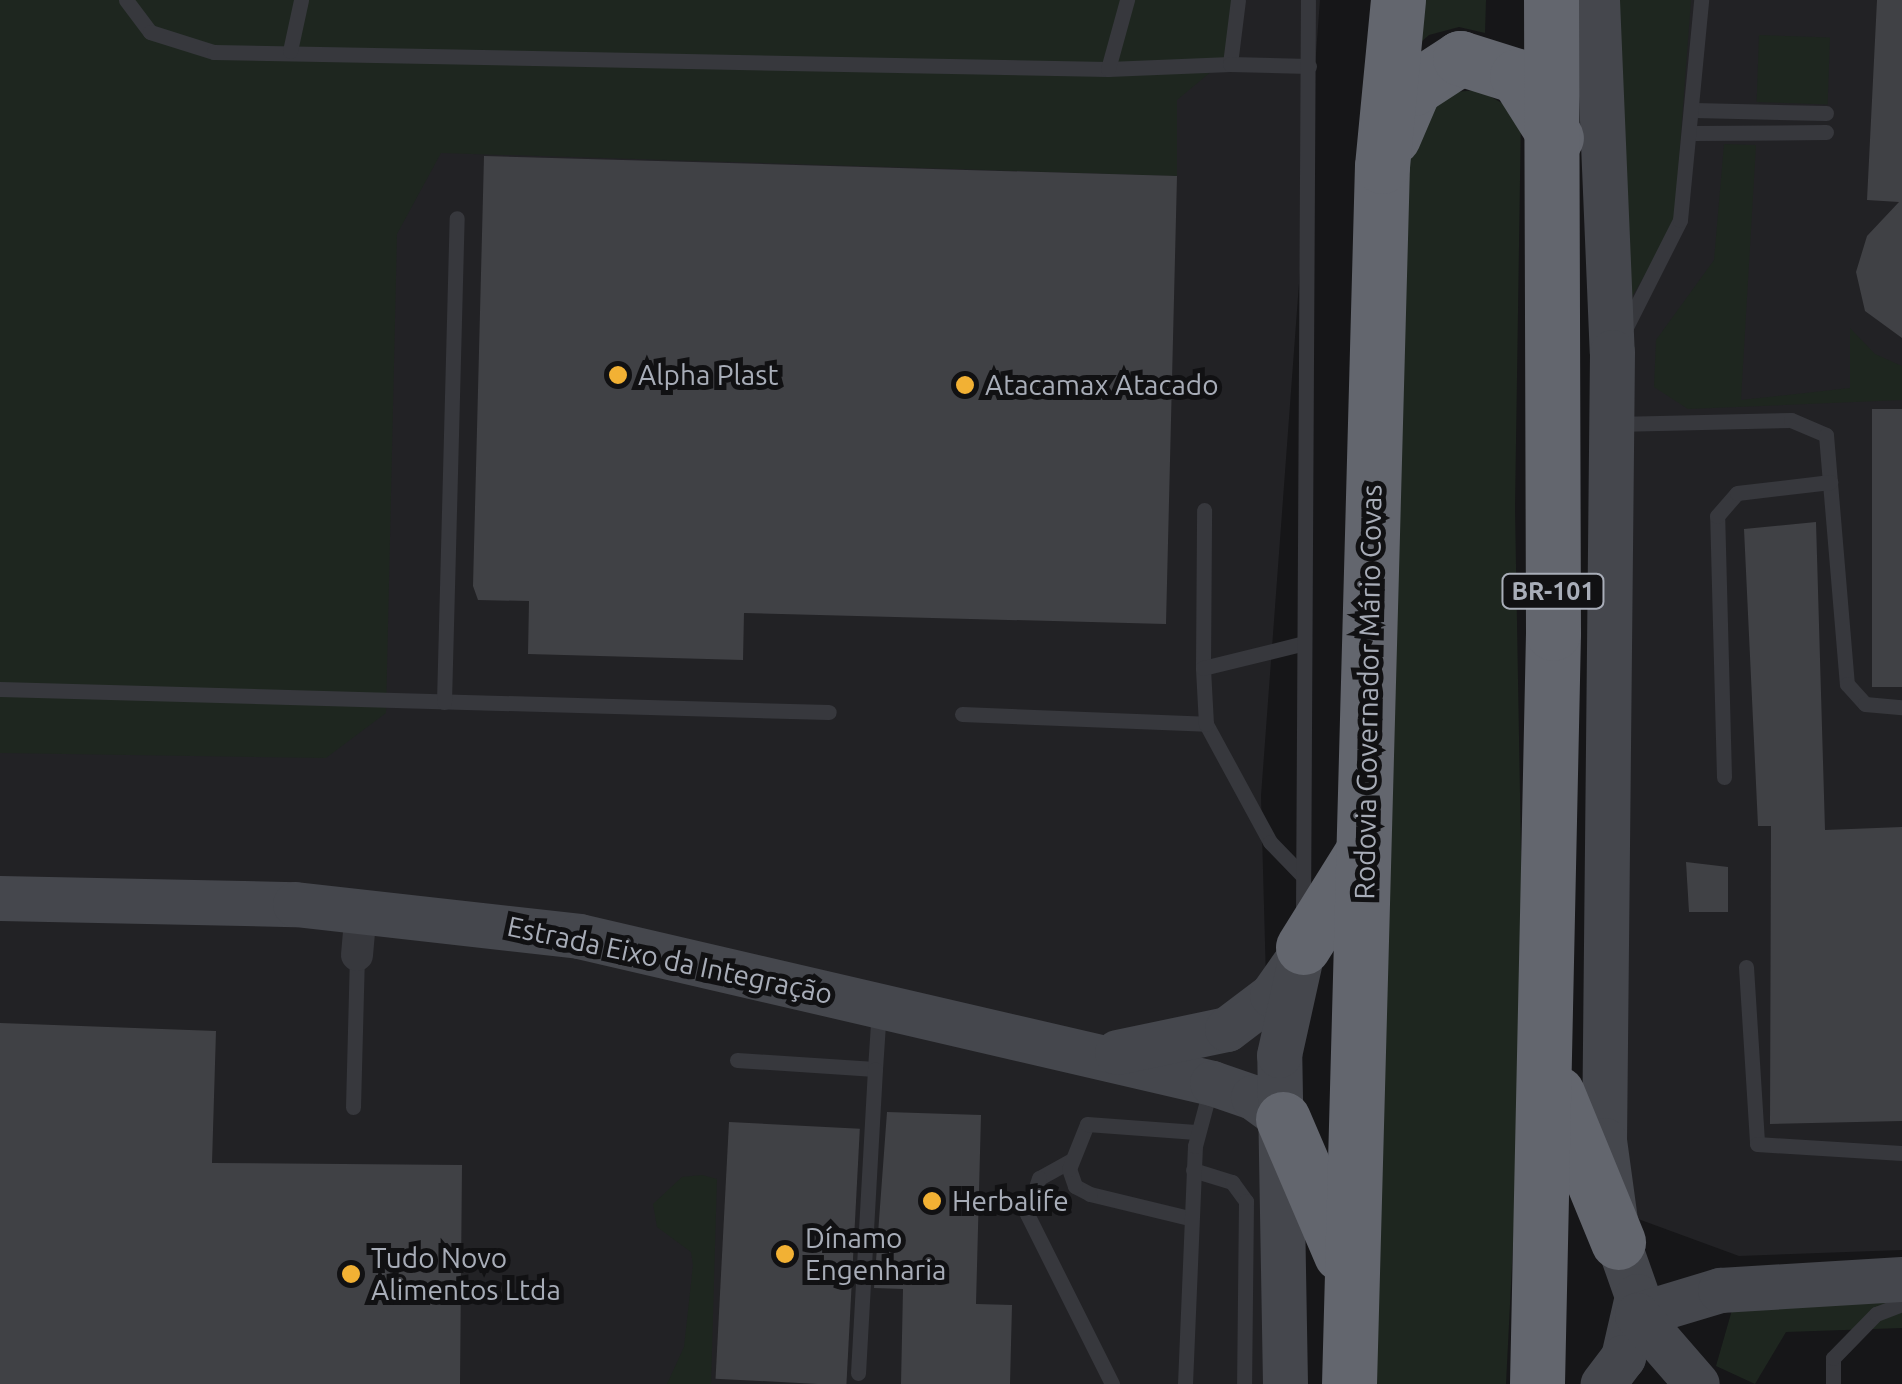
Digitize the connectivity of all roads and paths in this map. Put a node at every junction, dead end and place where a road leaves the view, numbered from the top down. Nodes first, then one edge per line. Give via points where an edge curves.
1 (126, 0) edge
2 (301, 0) edge
3 (1126, 0) edge
4 (1238, 0) edge
5 (1308, 0) edge
6 (1398, 0) edge
7 (1551, 0) edge
8 (1597, 0) edge
9 (1701, 0) edge
10 (290, 51) junction
11 (1230, 64) junction
12 (1309, 66) junction
13 (1108, 69) junction
14 (1694, 110) junction
15 (1753, 111) junction
16 (1826, 113) dead end
17 (1752, 132) junction
18 (1826, 132) dead end
19 (1692, 134) junction
20 (1557, 141) junction
21 (1382, 166) junction
22 (457, 218) dead end
23 (1612, 352) junction
24 (1611, 424) junction
25 (1830, 482) junction
26 (1204, 510) dead end
27 (1302, 644) junction
28 (1203, 668) junction
29 (0, 689) edge
30 (444, 702) junction
31 (1902, 707) edge
32 (828, 712) dead end
33 (962, 714) dead end
34 (1206, 724) junction
35 (1724, 777) dead end
36 (1364, 848) junction
37 (1302, 876) junction
38 (0, 898) edge
39 (361, 909) junction
40 (1303, 947) junction
41 (356, 955) joint
42 (1746, 967) dead end
43 (879, 1004) junction
44 (1542, 1042) junction
45 (1095, 1054) junction
46 (737, 1060) dead end
47 (875, 1069) junction
48 (1212, 1083) junction
49 (353, 1107) dead end
50 (1283, 1119) junction
51 (1196, 1132) junction
52 (1902, 1153) edge
53 (1070, 1162) junction
54 (1193, 1170) junction
55 (1189, 1218) junction
56 (1618, 1242) junction
57 (1902, 1279) edge
58 (1352, 1286) junction
59 (1720, 1290) junction
60 (1902, 1304) edge
61 (1636, 1316) junction
62 (858, 1373) dead end
63 (1112, 1384) edge
64 (1185, 1384) edge
65 (1244, 1384) edge
66 (1285, 1384) edge
67 (1349, 1384) edge
68 (1537, 1384) edge
69 (1603, 1384) edge
70 (1697, 1384) edge
71 (1834, 1384) edge

1 - 10 lane via 150,32 185,48
2 - 10 lane
3 - 13 lane
4 - 11 lane
5 - 12 lane
6 - 21 highway, Rodovia Governador Mário Covas
7 - 20 highway, BR-101
8 - 23 main road
9 - 14 lane
10 - 13 lane
11 - 12 lane
11 - 13 lane
12 - 27 lane
14 - 15 lane
14 - 19 lane
15 - 16 lane
15 - 17 lane
17 - 18 lane
17 - 19 lane
19 - 23 lane via 1674,242
20 - 21 highway via 1516,76 1460,58 1414,88
20 - 44 highway, BR-101
21 - 36 highway, Rodovia Governador Mário Covas
22 - 30 lane
23 - 24 main road
24 - 25 lane via 1804,421 1826,435
24 - 56 main road via 1603,1087
25 - 31 lane via 1847,684 1865,704
25 - 35 lane via 1737,493 1717,516
26 - 28 lane
27 - 28 lane
27 - 37 lane
28 - 34 lane
29 - 30 lane
30 - 32 lane
33 - 34 lane
34 - 37 lane via 1270,842
36 - 40 highway
36 - 58 highway, Rodovia Governador Mário Covas
37 - 40 lane
38 - 39 main road, Estrada Eixo da Integração
39 - 41 street
39 - 43 main road, Estrada Eixo da Integração via 579,936
40 - 45 main road, Estrada Eixo da Integração via 1272,996 1227,1030
40 - 50 main road via 1280,1042
41 - 49 lane
42 - 52 lane via 1757,1144
43 - 45 main road, Estrada Eixo da Integração
43 - 47 lane
44 - 56 highway via 1574,1148
44 - 68 highway, BR-101
45 - 48 main road, Estrada Eixo da Integração
46 - 47 lane
47 - 62 lane
48 - 50 main road, Estrada Eixo da Integração via 1253,1096
48 - 51 lane
50 - 58 highway via 1321,1192
50 - 66 main road
51 - 53 lane via 1088,1124
51 - 54 lane
53 - 55 lane via 1068,1176 1081,1190
53 - 63 lane via 1039,1178 1027,1214
54 - 55 lane
54 - 65 lane via 1232,1182 1246,1201
55 - 64 lane
56 - 59 main road via 1656,1268
56 - 61 main road
57 - 59 main road
58 - 67 highway, Rodovia Governador Mário Covas
59 - 61 main road
60 - 71 lane via 1876,1314 1833,1358
61 - 69 main road
61 - 70 main road

